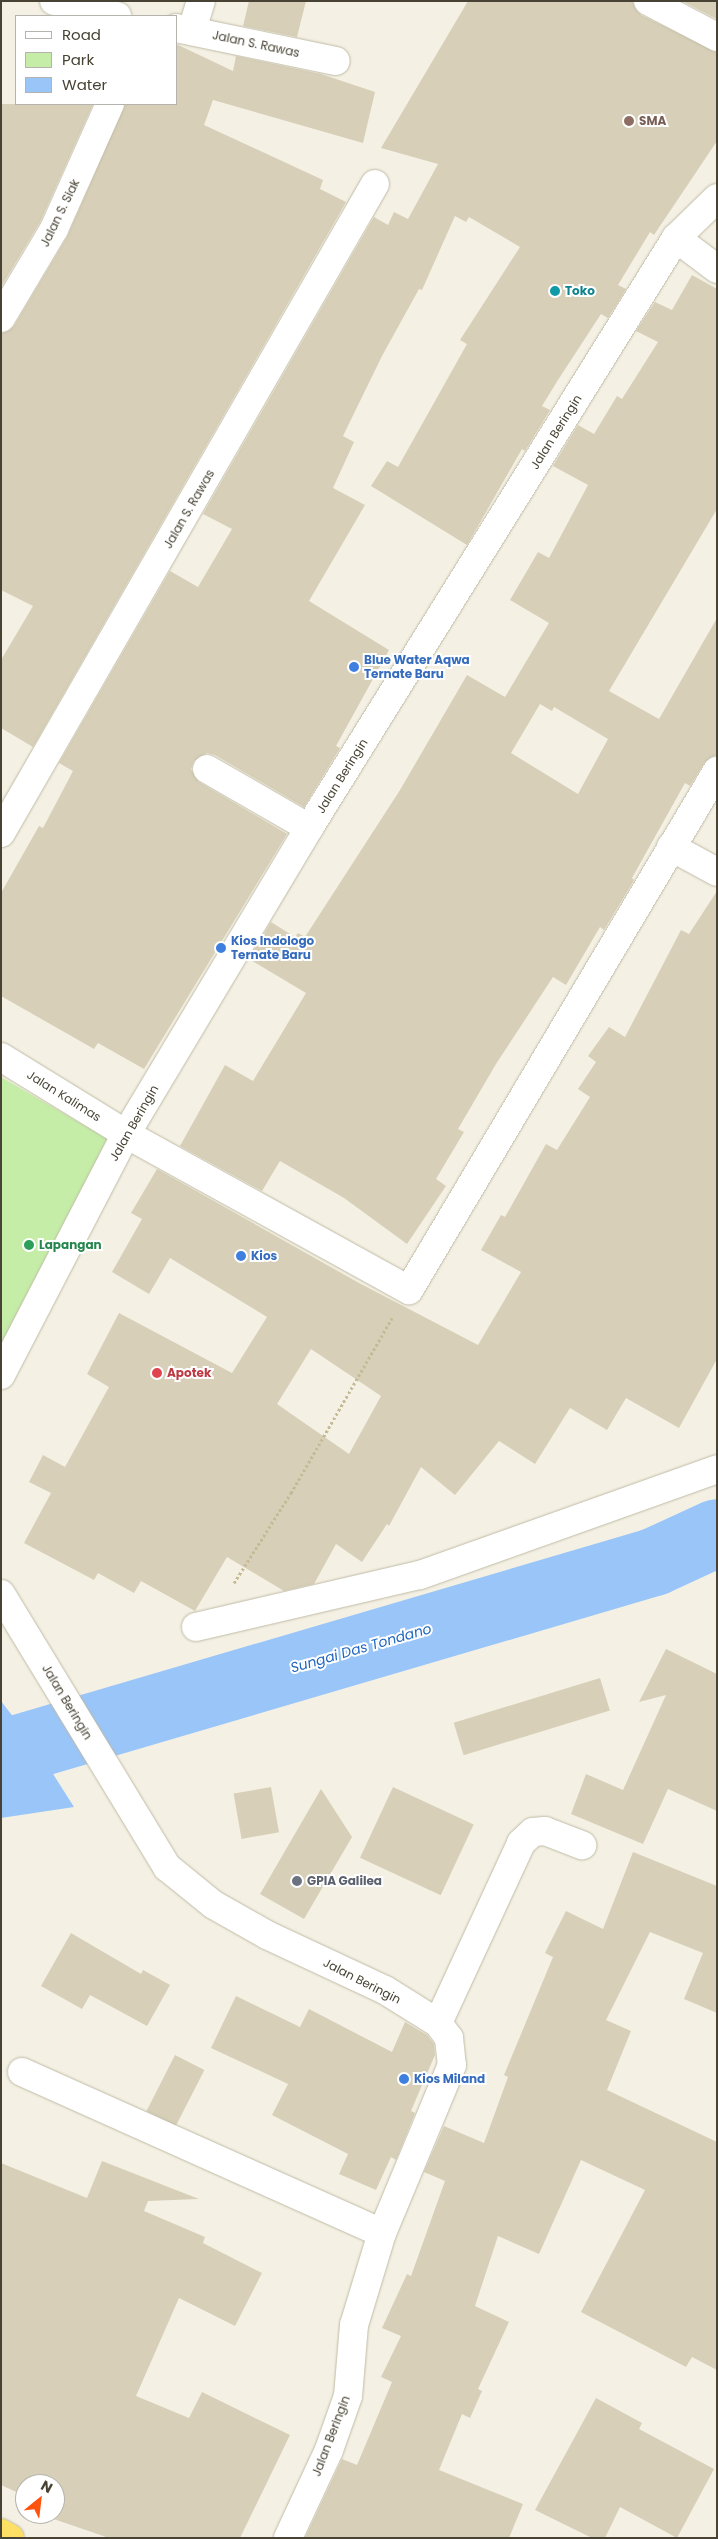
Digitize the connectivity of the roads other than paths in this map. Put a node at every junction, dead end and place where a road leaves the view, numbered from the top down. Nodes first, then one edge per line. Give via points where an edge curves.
1 (54, 1) edge
2 (201, 1) edge
3 (648, 1) edge
4 (113, 15) edge
5 (184, 29) edge
6 (717, 37) edge
7 (336, 61) dead end
8 (110, 105) edge
9 (376, 184) dead end
10 (717, 198) edge
11 (676, 238) junction
12 (717, 269) edge
13 (1, 318) edge
14 (207, 769) dead end
15 (717, 772) edge
16 (310, 828) junction
17 (1, 833) edge
18 (671, 847) junction
19 (717, 872) edge
20 (1, 1057) edge
21 (126, 1134) junction
22 (1, 1375) edge
23 (717, 1469) edge
24 (1, 1594) edge
25 (202, 1626) road end
26 (582, 1844) dead end
27 (438, 2023) junction
28 (22, 2072) dead end
29 (382, 2232) junction
30 (1, 2533) edge
31 (10, 2538) edge
32 (288, 2538) edge

1 - 4 street
2 - 5 street
3 - 6 street
5 - 7 street, Jalan S. Rawas
8 - 13 street, Jalan S. Siak via 54,229
9 - 17 street, Jalan S. Rawas
10 - 11 street, Jalan Beringin
11 - 12 street
11 - 16 street, Jalan Beringin
14 - 16 street
15 - 18 street
16 - 21 street, Jalan Beringin
18 - 19 street
18 - 21 street, Jalan Kalimas via 409,1290
20 - 21 street, Jalan Kalimas
21 - 22 street, Jalan Beringin
23 - 25 street via 420,1575
24 - 27 street, Jalan Beringin via 168,1866 214,1905 267,1935 385,1990
26 - 27 street via 545,1830 533,1832 521,1844
27 - 29 street, Jalan Beringin via 449,2038 452,2065
28 - 29 street
29 - 32 street, Jalan Beringin via 354,2326 348,2396 329,2450
30 - 31 highway

